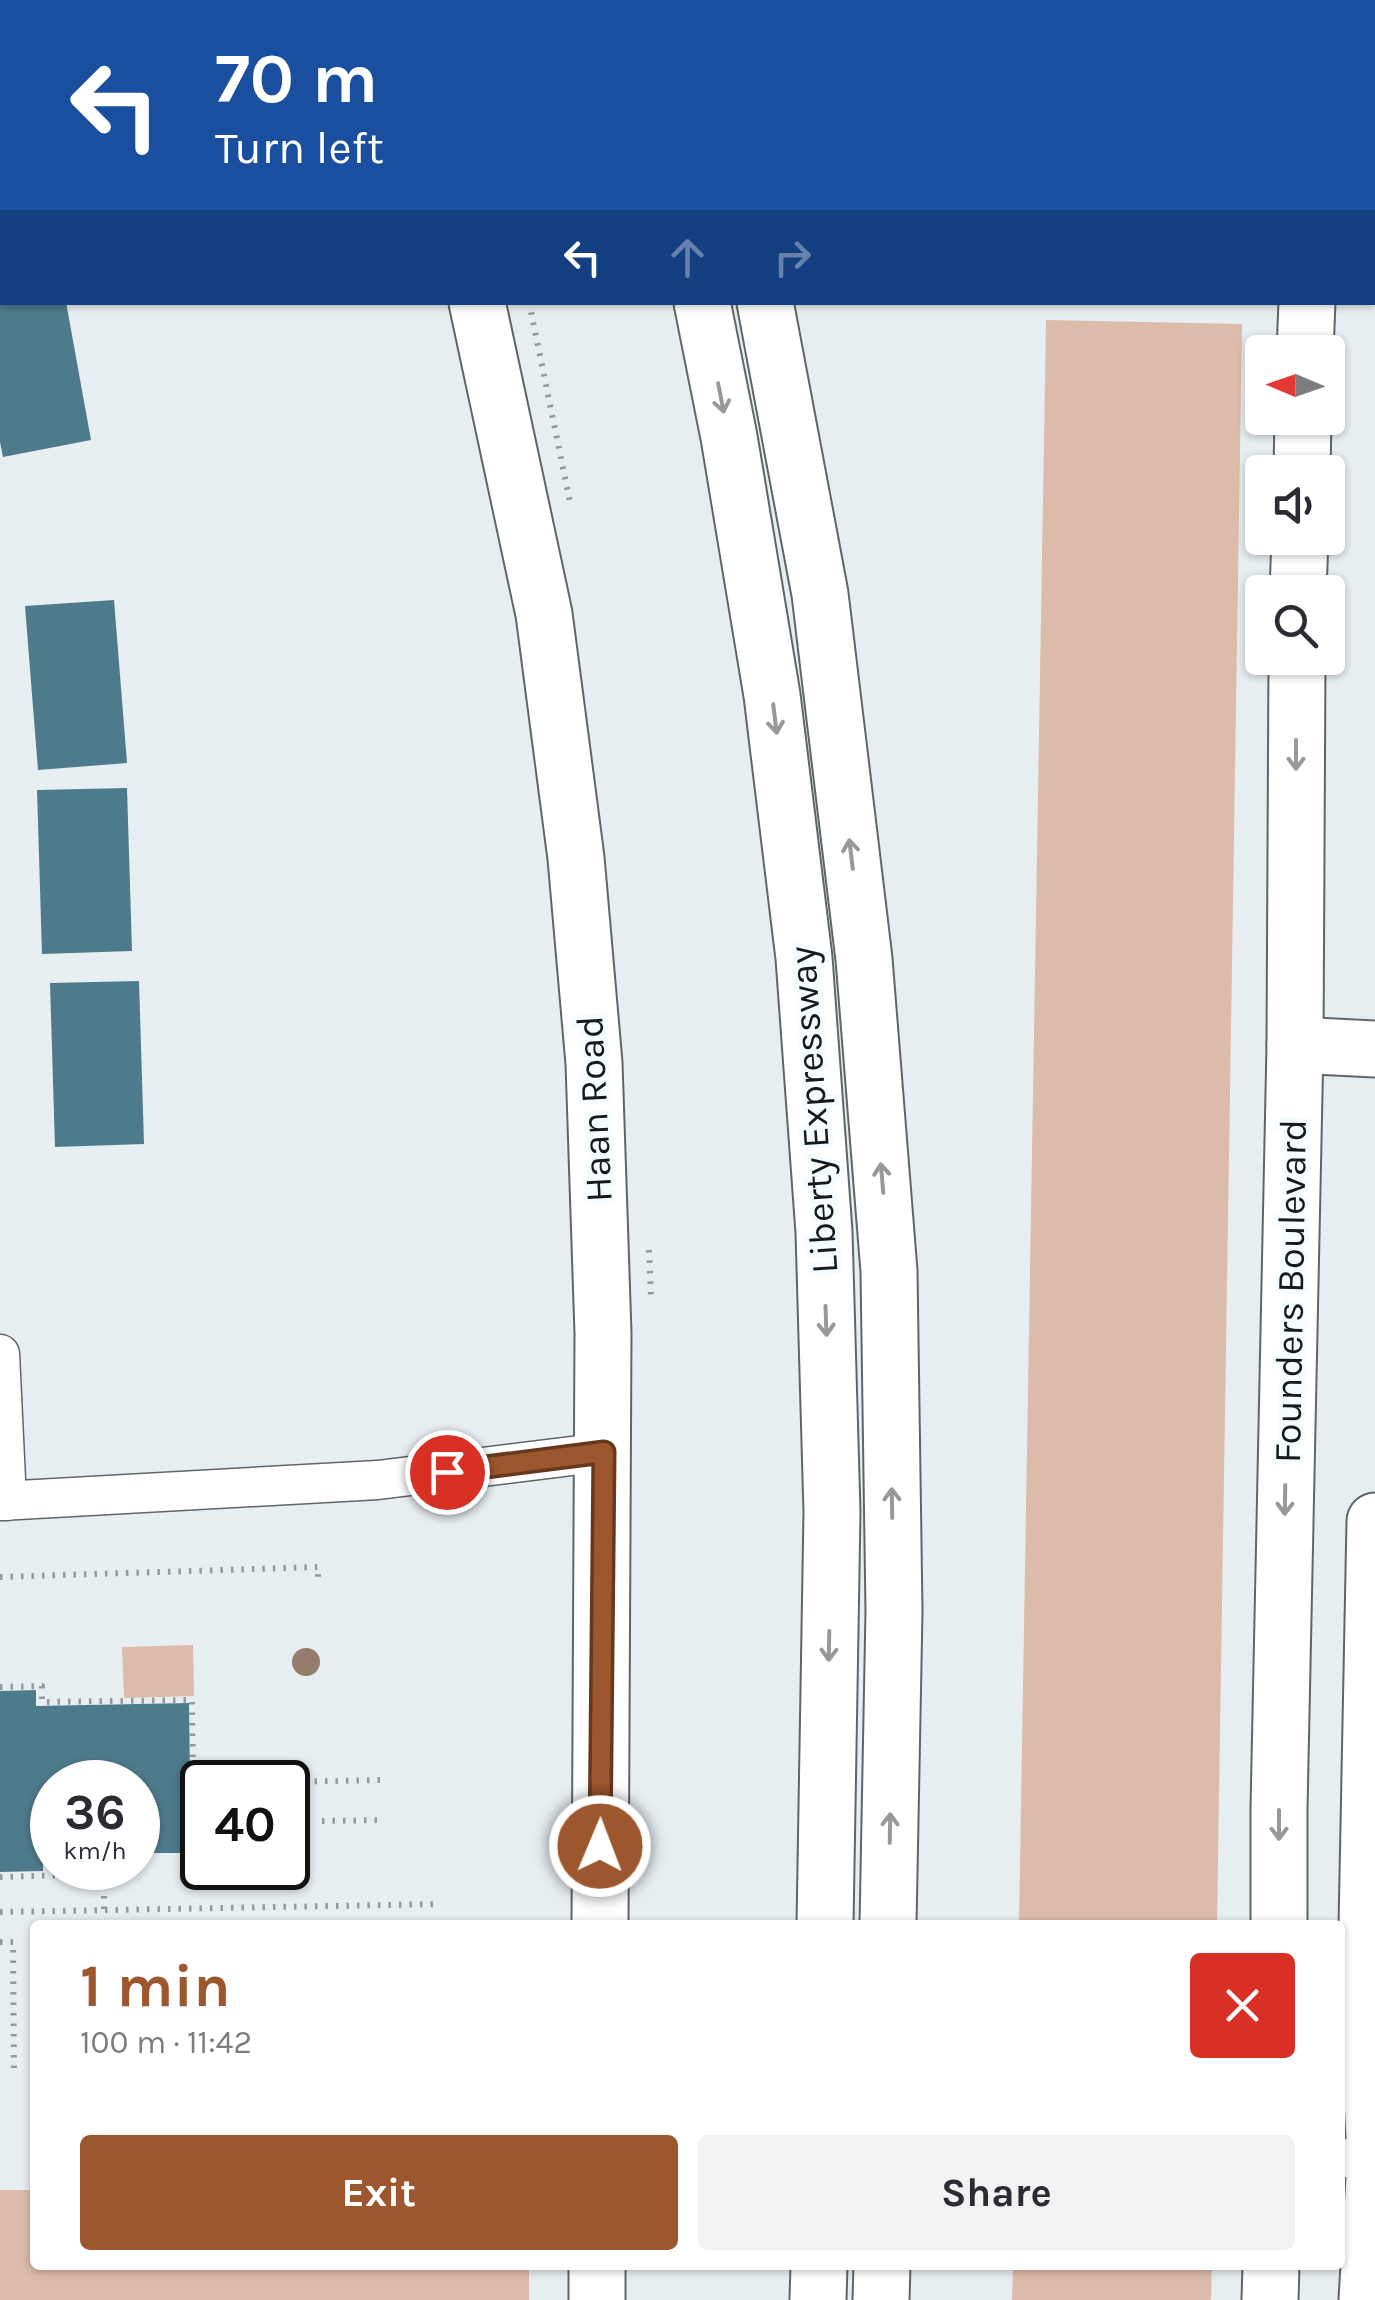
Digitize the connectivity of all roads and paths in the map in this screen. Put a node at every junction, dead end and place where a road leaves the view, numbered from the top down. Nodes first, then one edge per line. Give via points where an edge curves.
1 (478, 305) edge
2 (703, 305) edge
3 (766, 305) edge
4 (1306, 305) edge
5 (1305, 335) edge
6 (1297, 675) edge
7 (1295, 1045) junction
8 (1375, 1049) edge
9 (0, 1354) edge
10 (604, 1452) junction
11 (4, 1501) edge
12 (1375, 1522) edge
13 (0, 1577) edge
14 (318, 1583) dead end
15 (0, 1687) edge
16 (193, 1760) edge
17 (382, 1780) dead end
18 (310, 1781) edge
19 (383, 1820) dead end
20 (322, 1821) dead end
21 (0, 1877) edge
22 (441, 1904) dead end
23 (104, 1910) junction
24 (67, 1911) junction
25 (0, 1912) edge
26 (68, 1920) edge
27 (600, 1920) edge
28 (824, 1920) edge
29 (888, 1920) edge
30 (1279, 1920) edge
31 (0, 1942) edge
32 (14, 2070) dead end
33 (1345, 2158) edge
34 (1375, 2159) edge
35 (597, 2270) edge
36 (819, 2270) edge
37 (882, 2270) edge
38 (1270, 2270) edge
39 (596, 2300) edge
40 (818, 2300) edge
41 (881, 2300) edge
42 (1270, 2300) edge
43 (1367, 2300) edge

1 - 10 main road, Haan Road via 544,614 576,858 594,1062
2 -> 28 main road, Liberty Expressway via 772,695 807,998 824,1232 832,1512
29 -> 3 main road, Liberty Expressway via 894,1611 889,1271 864,959 820,594
4 - 5 main road
6 -> 7 main road, Founders Boulevard
7 - 8 main road
7 -> 30 main road, Founders Boulevard
9 - 11 street
10 - 11 street via 378,1480
10 - 27 main road, Haan Road
12 - 34 main road via 1366,1977
13 - 14 path via 318,1567
15 - 16 path via 42,1686 42,1702 192,1700
17 - 18 path
19 - 20 path
21 - 23 path via 104,1874
22 - 23 path
23 - 24 path
24 - 25 path
24 - 26 path
31 - 32 path via 13,1942
33 - 34 street
34 - 43 main road
35 - 39 main road
36 - 40 main road
37 - 41 main road
38 - 42 main road

